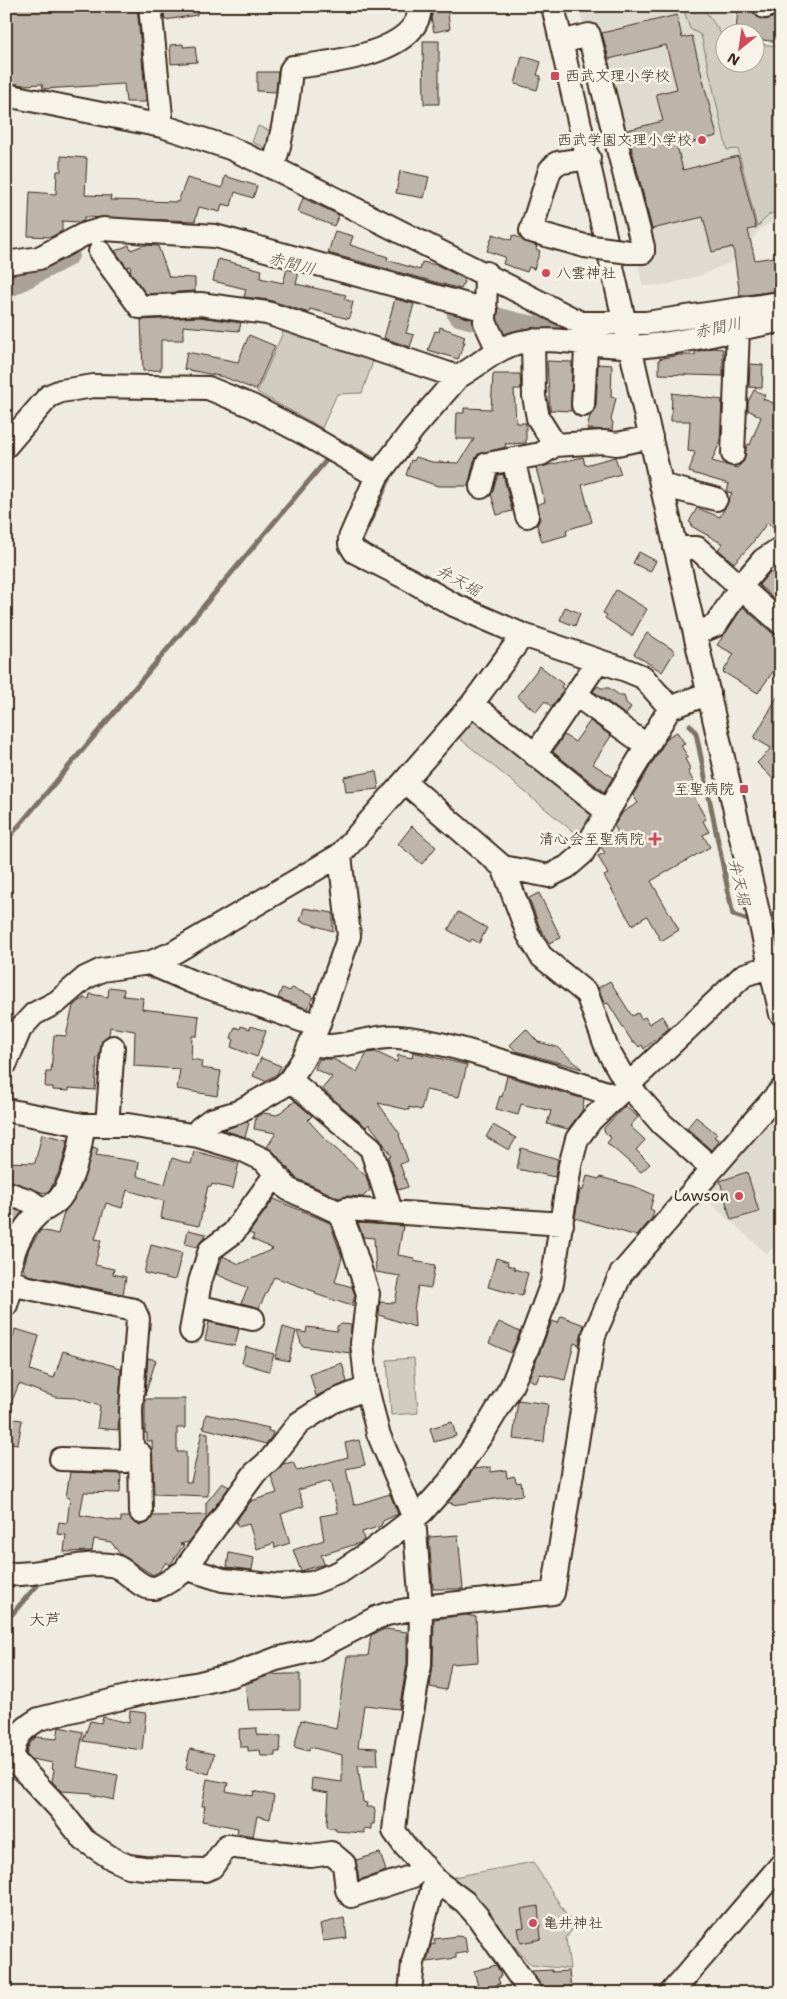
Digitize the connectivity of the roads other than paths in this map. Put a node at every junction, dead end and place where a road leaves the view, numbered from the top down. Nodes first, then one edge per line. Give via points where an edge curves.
1 (150, 6) edge
2 (420, 6) edge
3 (553, 6) edge
4 (561, 42) junction
5 (6, 95) edge
6 (162, 126) junction
7 (589, 158) junction
8 (272, 168) junction
9 (100, 252) dead end
10 (6, 263) edge
11 (486, 273) junction
12 (781, 303) edge
13 (485, 316) junction
14 (748, 320) junction
15 (781, 322) edge
16 (624, 324) junction
17 (587, 334) junction
18 (533, 340) junction
19 (631, 348) junction
20 (498, 350) junction
21 (458, 377) junction
22 (583, 405) dead end
23 (651, 437) junction
24 (555, 445) junction
25 (6, 446) edge
26 (733, 454) dead end
27 (513, 459) junction
28 (382, 469) junction
29 (661, 485) junction
30 (481, 487) dead end
31 (716, 499) dead end
32 (528, 516) dead end
33 (675, 548) junction
34 (781, 548) edge
35 (741, 586) junction
36 (781, 623) edge
37 (695, 634) junction
38 (523, 635) junction
39 (598, 661) junction
40 (709, 693) junction
41 (576, 695) junction
42 (472, 704) junction
43 (670, 708) junction
44 (646, 746) junction
45 (535, 755) junction
46 (405, 782) junction
47 (606, 811) junction
48 (340, 855) junction
49 (503, 867) junction
50 (149, 962) junction
51 (775, 965) edge
52 (781, 1014) edge
53 (315, 1034) junction
54 (113, 1047) dead end
55 (6, 1063) edge
56 (290, 1080) junction
57 (621, 1090) junction
58 (781, 1090) edge
59 (6, 1110) edge
60 (107, 1124) junction
61 (83, 1125) junction
62 (198, 1136) junction
63 (712, 1168) junction
64 (278, 1176) junction
65 (10, 1194) dead end
66 (43, 1210) junction
67 (391, 1211) junction
68 (340, 1213) junction
69 (562, 1224) junction
70 (11, 1243) edge
71 (8, 1279) edge
72 (6, 1305) edge
73 (196, 1306) junction
74 (253, 1319) dead end
75 (191, 1331) dead end
76 (367, 1388) junction
77 (131, 1455) junction
78 (61, 1459) dead end
79 (141, 1512) dead end
80 (414, 1518) junction
81 (188, 1569) junction
82 (6, 1574) edge
83 (421, 1607) junction
84 (781, 1865) edge
85 (431, 1874) junction
86 (410, 1993) edge
87 (530, 1993) edge
88 (671, 1993) edge

1 - 6 street
2 - 8 street via 410,31 379,51 293,67 280,144
3 - 4 street
4 - 7 street
4 - 7 street, bridge via 589,35 643,252 585,246 531,231 550,170 557,163
5 - 6 street
6 - 8 street via 230,148
7 - 16 street
8 - 11 street
9 - 21 street via 140,307 200,304 267,313
10 - 13 street via 39,258 103,229 215,236
11 - 13 street
11 - 17 street
12 - 14 street
13 - 20 street
14 - 15 street
14 - 16 street
14 - 19 street via 660,345
14 - 26 street
16 - 17 street
16 - 19 street
17 - 18 street
17 - 19 street
17 - 22 street
18 - 20 street
18 - 24 street via 534,396 538,418
19 - 23 street
20 - 21 street
21 - 28 street
23 - 24 street via 618,444
23 - 29 street
24 - 27 street via 541,454
25 - 28 street via 49,396 61,390 94,386 208,388
27 - 30 street via 487,464
27 - 32 street
28 - 38 street via 350,538 355,552 454,605
29 - 31 street
29 - 33 street
33 - 35 street via 697,548
33 - 37 street
34 - 35 street via 764,560
35 - 36 street
35 - 37 street via 716,625
37 - 40 street
38 - 39 street
38 - 42 street
39 - 41 street
39 - 43 street via 643,678
40 - 43 street
40 - 51 street
41 - 44 street
41 - 45 street
42 - 45 street
42 - 46 street
43 - 44 street
44 - 47 street
45 - 47 street
46 - 48 street
46 - 49 street
47 - 49 street via 582,854 567,867 549,876
48 - 50 street via 173,953
48 - 53 street via 349,936
49 - 57 street via 528,934 541,956 587,994
50 - 53 street
50 - 55 street via 102,970 85,978 56,1002 34,1014 20,1028
51 - 52 street
51 - 57 street via 744,975
53 - 56 street
53 - 57 street via 317,1046 400,1037 462,1049 571,1080
54 - 60 street
56 - 62 street via 251,1106 211,1120 200,1128
56 - 67 street via 371,1148
57 - 63 street
57 - 69 street via 577,1139
58 - 63 street
59 - 61 street
60 - 61 street
60 - 62 street via 128,1124
61 - 66 street via 69,1181 60,1199
62 - 64 street via 254,1154
63 - 83 street via 621,1274 594,1335 553,1593
64 - 68 street via 288,1189
64 - 73 street via 270,1182 233,1233 210,1250
65 - 66 street
66 - 70 street
67 - 68 street via 346,1209
67 - 69 street
68 - 76 street via 368,1294 362,1343
69 - 80 street via 552,1283 511,1387 449,1482
70 - 71 street
71 - 72 street
71 - 77 street via 69,1298 134,1310 138,1319
73 - 74 street
73 - 75 street
76 - 80 street via 378,1433
76 - 81 street via 332,1402 298,1423 270,1460 255,1473
77 - 78 street via 125,1461
77 - 79 street via 140,1454
80 - 81 street via 340,1572 312,1583 280,1586 223,1580
80 - 83 street
81 - 82 street via 155,1588 146,1587 115,1565 95,1563 27,1576
83 - 85 street via 420,1665 394,1831
83 - 85 street via 376,1618 314,1650 276,1658 233,1675 39,1719 24,1728 17,1737 13,1759 84,1840 128,1866 205,1870 212,1867 227,1846 311,1856 330,1853 344,1864 347,1890 351,1896 413,1876
84 - 88 street
85 - 86 street via 432,1890 413,1962
85 - 87 street via 478,1917

